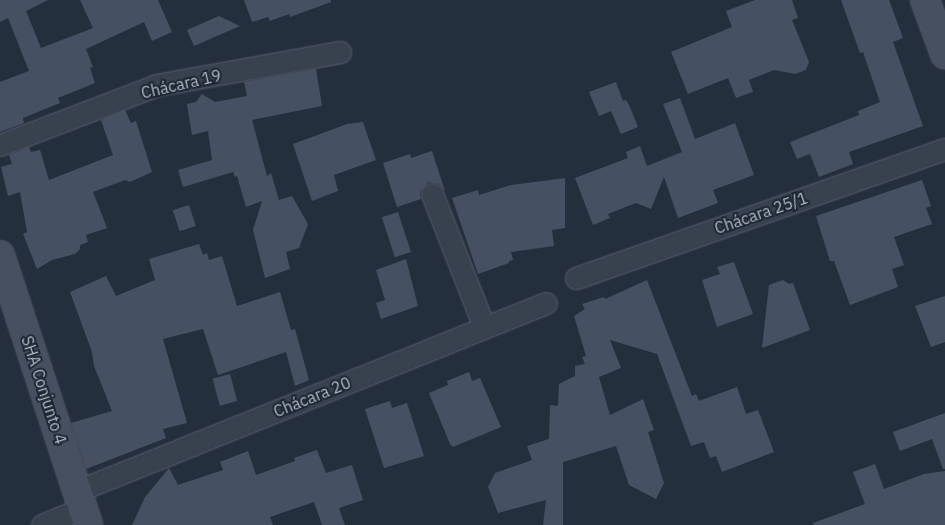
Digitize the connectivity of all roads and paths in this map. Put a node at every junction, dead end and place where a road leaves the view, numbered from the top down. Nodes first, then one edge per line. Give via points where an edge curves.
1 (925, 0) edge
2 (340, 52) dead end
3 (945, 54) edge
4 (0, 145) edge
5 (945, 149) edge
6 (432, 194) dead end
7 (0, 255) edge
8 (576, 278) dead end
9 (546, 303) dead end
10 (484, 327) junction
11 (85, 515) edge
12 (42, 525) edge

1 - 3 street
2 - 4 street, Chácara 19 via 158,86
5 - 8 street, Chácara 25/1
6 - 10 street
7 - 11 street, SHA Conjunto 4
9 - 10 street, Chácara 20
10 - 11 street, Chácara 20
11 - 12 street, Chácara 20

